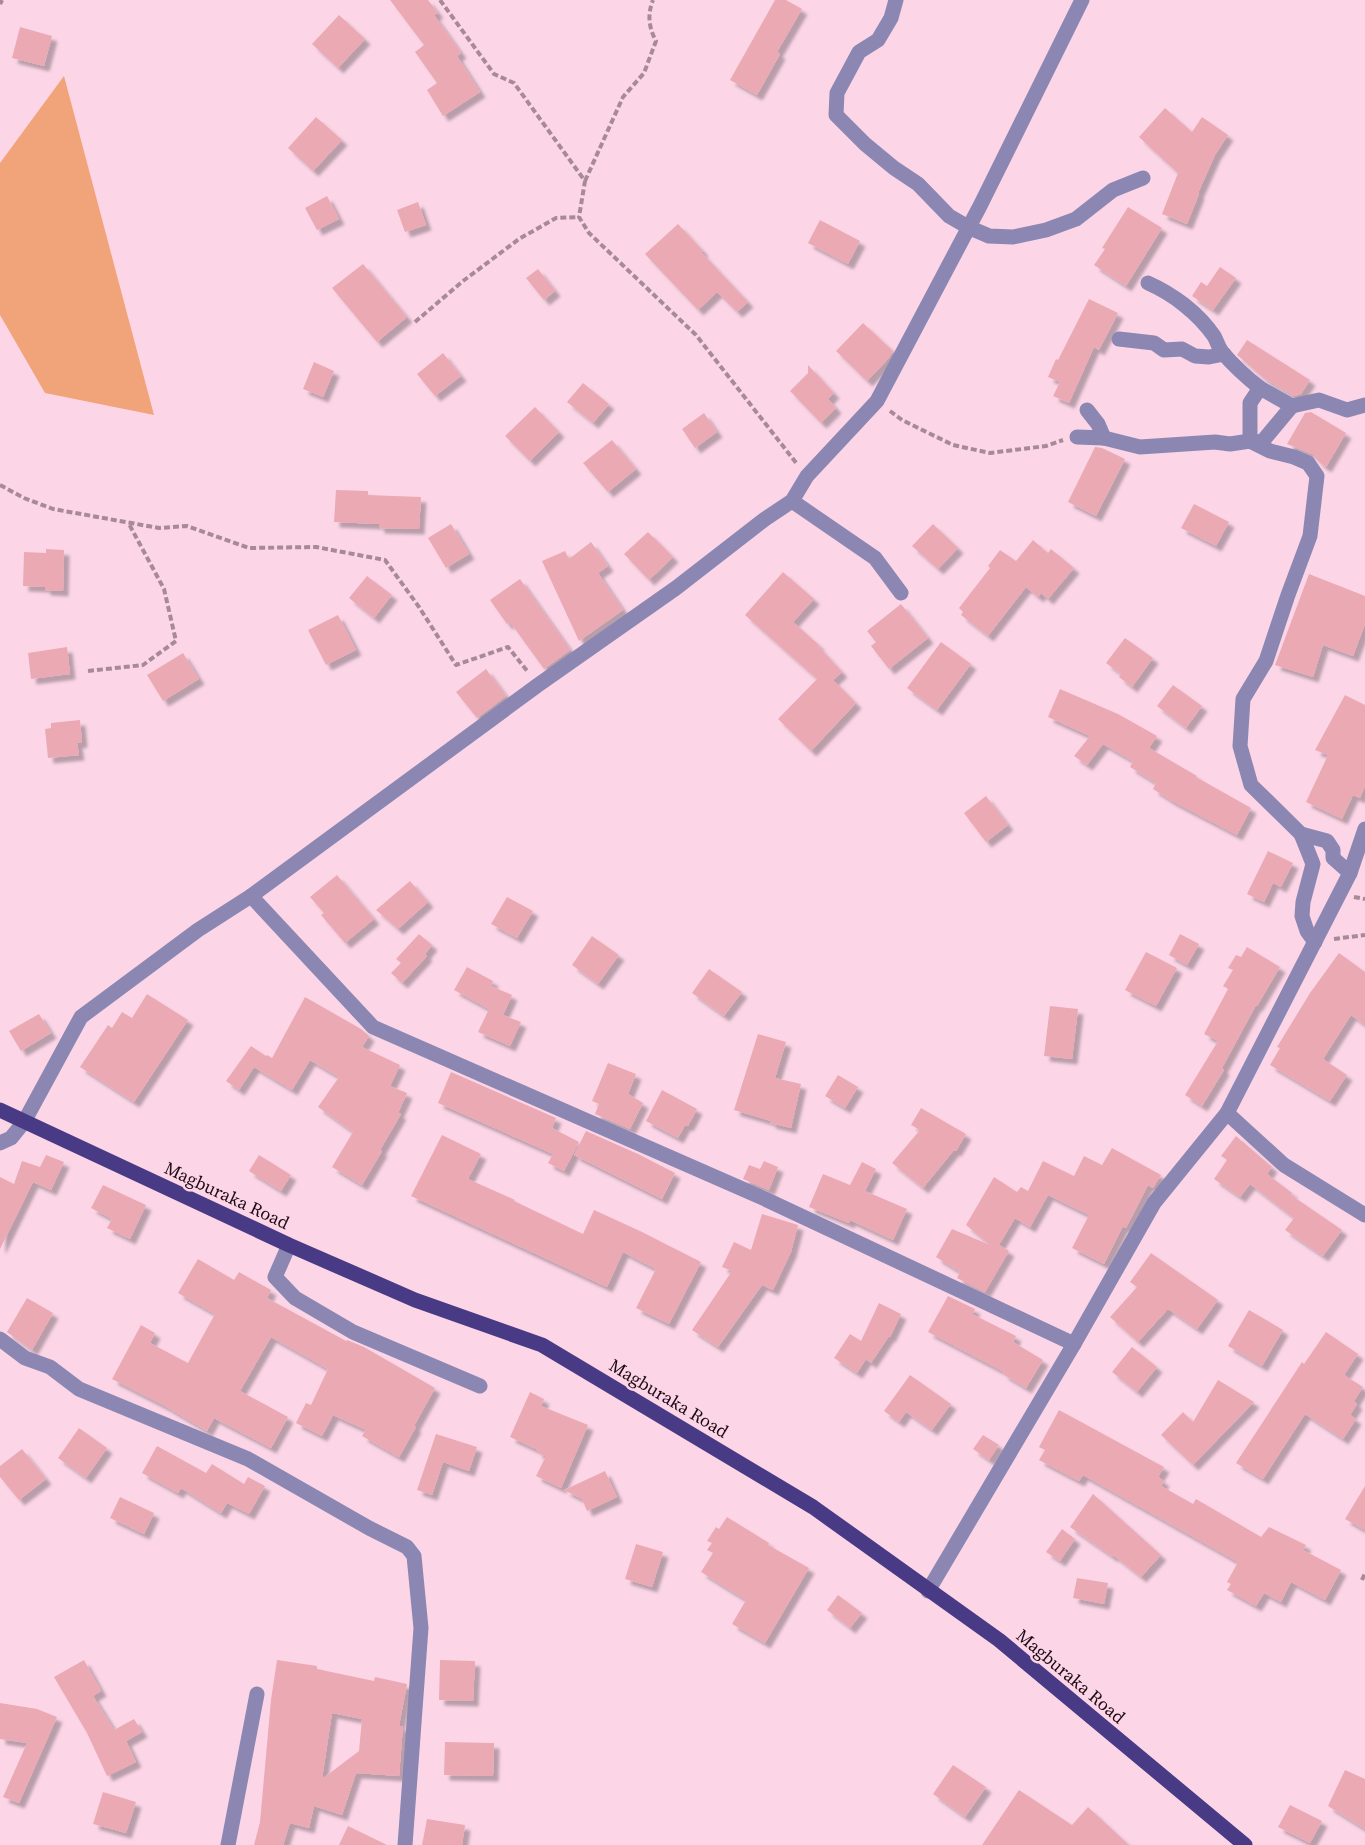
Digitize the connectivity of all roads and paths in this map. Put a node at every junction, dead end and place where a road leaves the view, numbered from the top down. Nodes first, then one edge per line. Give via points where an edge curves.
1 (2, 0) edge
2 (440, 0) edge
3 (653, 0) edge
4 (896, 0) edge
5 (1082, 0) edge
6 (0, 4) edge
7 (1143, 178) dead end
8 (585, 181) junction
9 (579, 217) junction
10 (968, 227) junction
11 (1148, 283) dead end
12 (415, 322) dead end
13 (1119, 339) dead end
14 (1224, 354) junction
15 (1260, 388) junction
16 (877, 401) junction
17 (1365, 405) edge
18 (1292, 406) junction
19 (1087, 410) dead end
20 (1077, 437) joint
21 (1104, 438) junction
22 (1250, 441) junction
23 (807, 476) junction
24 (0, 485) edge
25 (792, 501) junction
26 (129, 524) junction
27 (901, 593) dead end
28 (87, 671) dead end
29 (538, 685) junction
30 (1365, 829) edge
31 (1301, 834) junction
32 (1350, 873) junction
33 (251, 896) junction
34 (1365, 935) edge
35 (1315, 942) junction
36 (0, 1110) edge
37 (1227, 1113) junction
38 (24, 1122) junction
39 (0, 1143) edge
40 (1365, 1215) edge
41 (289, 1245) junction
42 (0, 1339) edge
43 (1074, 1344) junction
44 (480, 1386) dead end
45 (1365, 1573) edge
46 (1362, 1580) dead end
47 (928, 1591) junction
48 (257, 1694) dead end
49 (228, 1845) edge
50 (405, 1845) edge
51 (1245, 1845) edge

1 - 6 path
2 - 8 path via 494,74 514,82
3 - 8 path via 650,29 656,41 644,73 623,97
4 - 10 street via 878,40 859,52 837,93 836,115 894,168 918,184 949,216
5 - 10 street
7 - 10 street via 1113,190 1076,219 1046,230 1013,237 989,236
8 - 9 path
9 - 12 path via 556,218 519,239
9 - 23 path via 589,233 696,335
10 - 16 street
11 - 14 street via 1199,319
13 - 14 street via 1154,343 1164,350 1182,350 1195,356
14 - 15 street
15 - 18 street
15 - 22 street via 1250,403
16 - 20 path via 902,420 953,445 990,453 1046,446
16 - 23 street
17 - 18 street via 1347,410 1319,400
18 - 22 street via 1262,442
19 - 21 street
20 - 21 street
21 - 22 street via 1140,447
22 - 31 street via 1308,463 1317,476 1310,536 1266,661 1243,699 1240,746 1251,785
23 - 25 street
24 - 26 path via 53,509
25 - 27 street via 875,558
25 - 29 street
26 - 28 path via 164,589 176,641 143,665
26 - 29 path via 187,526 249,548 315,547 385,560 456,665 508,647
29 - 33 street
30 - 32 street
31 - 32 street via 1328,841 1333,858
31 - 35 street via 1313,864 1302,916
32 - 35 street
33 - 38 street via 198,930 81,1017
33 - 43 street via 373,1027 765,1199
34 - 35 path
35 - 37 street
36 - 38 main road, Magburaka Road
37 - 40 street via 1284,1165
37 - 43 street via 1154,1203
38 - 39 street via 11,1138
38 - 41 main road, Magburaka Road
41 - 44 street via 275,1277 296,1298 353,1332
41 - 47 main road, Magburaka Road via 415,1300 542,1345 813,1508
42 - 50 street via 25,1358 50,1367 79,1389 248,1459 407,1547 414,1556 421,1628
43 - 47 street
45 - 46 path
47 - 51 main road, Magburaka Road via 999,1640
48 - 49 street

